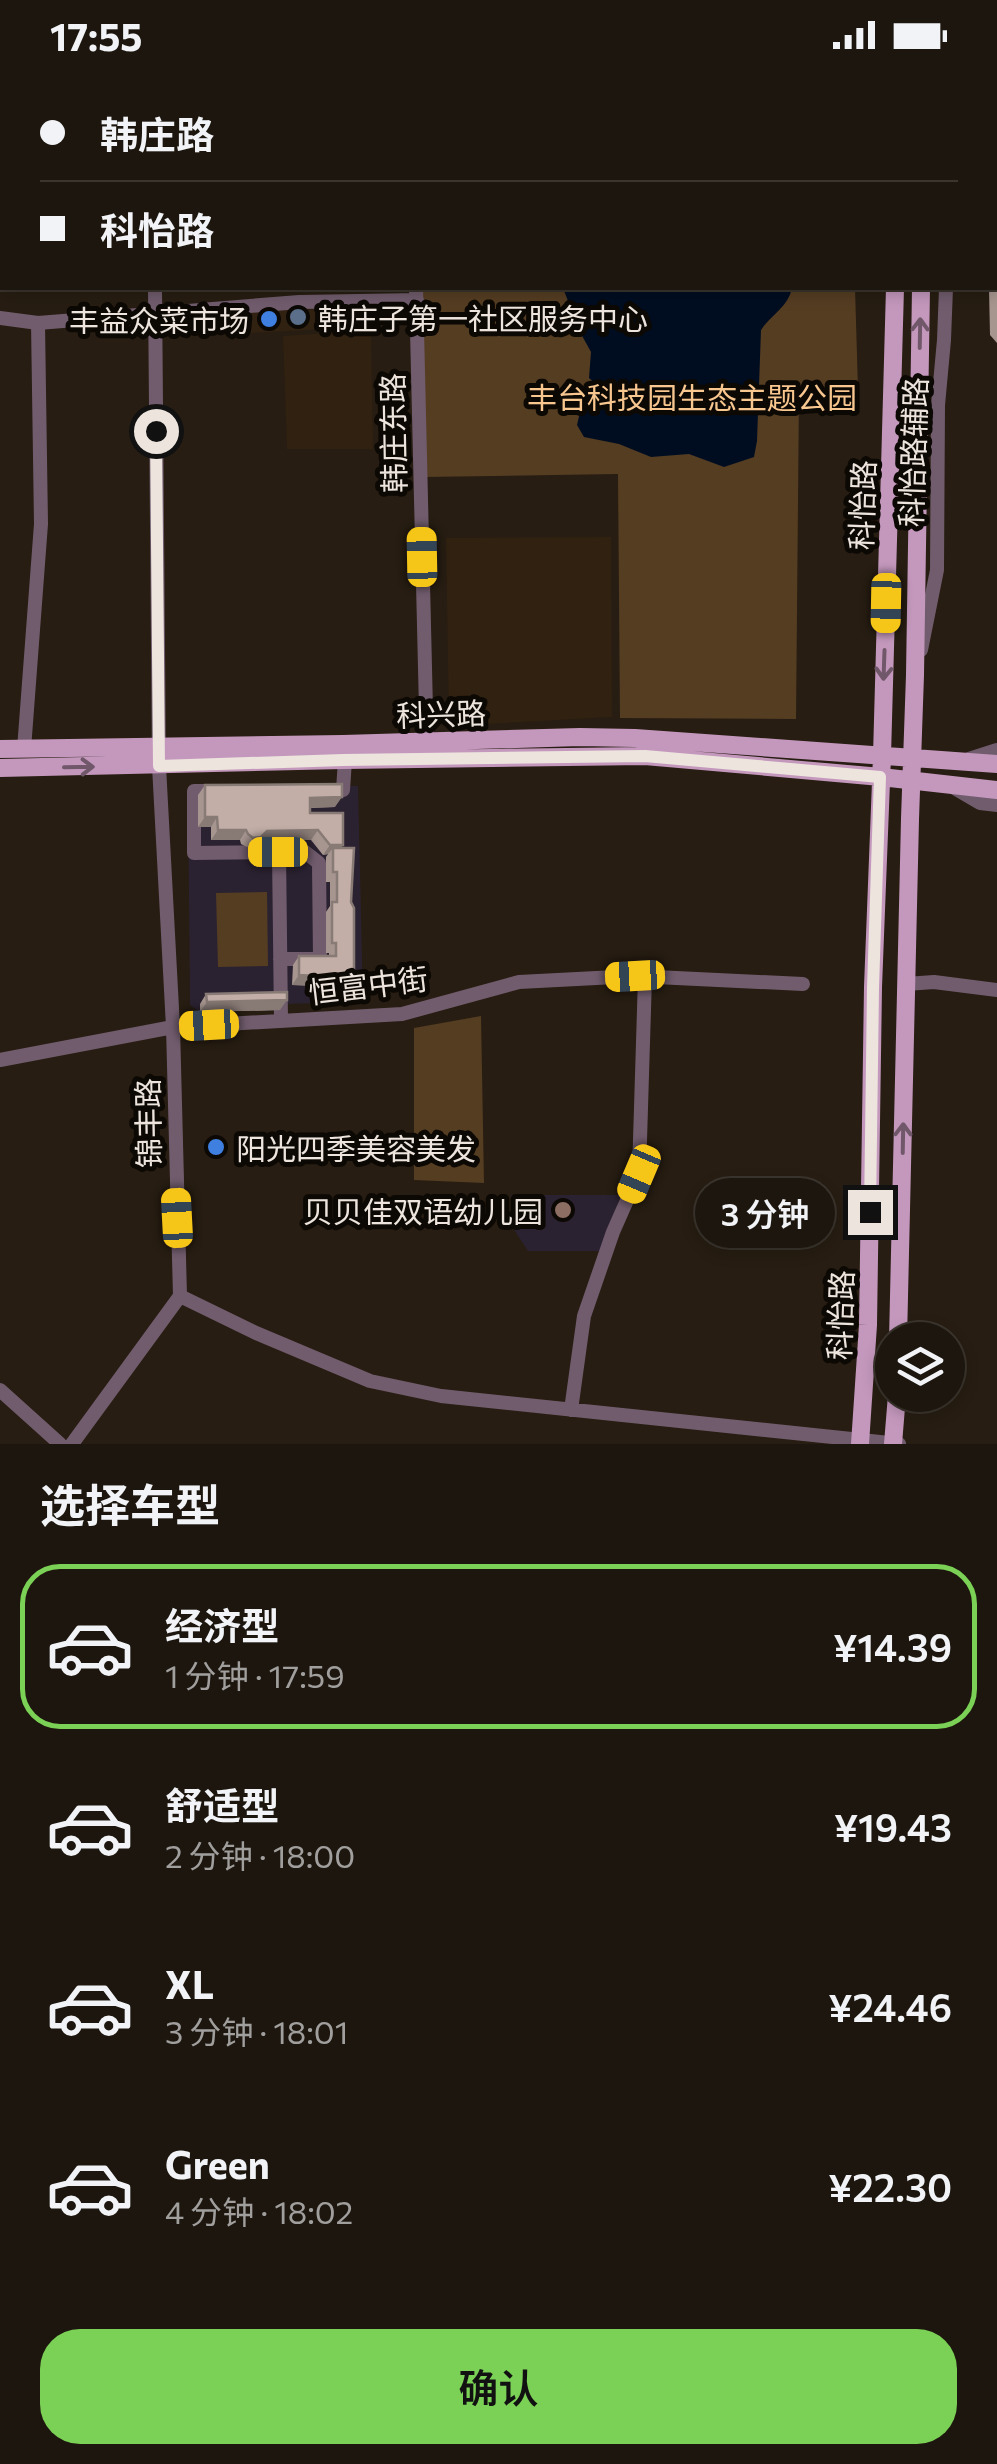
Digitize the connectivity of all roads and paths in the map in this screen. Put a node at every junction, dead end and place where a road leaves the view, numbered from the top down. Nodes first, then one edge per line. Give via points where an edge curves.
1 (155, 290) edge
2 (895, 290) edge
3 (920, 290) edge
4 (946, 290) edge
5 (416, 294) edge
6 (156, 313) junction
7 (0, 318) edge
8 (38, 323) junction
9 (915, 675) junction
10 (159, 745) junction
11 (0, 749) edge
12 (24, 749) junction
13 (427, 749) junction
14 (997, 750) edge
15 (882, 756) junction
16 (912, 758) junction
17 (345, 760) junction
18 (963, 761) junction
19 (997, 764) edge
20 (159, 766) junction
21 (0, 768) edge
22 (880, 777) junction
23 (912, 780) junction
24 (950, 786) junction
25 (306, 790) edge
26 (997, 790) edge
27 (231, 791) edge
28 (997, 805) edge
29 (278, 852) junction
30 (280, 959) junction
31 (645, 977) junction
32 (802, 984) dead end
33 (906, 984) junction
34 (997, 990) edge
35 (281, 1021) junction
36 (173, 1027) junction
37 (0, 1060) edge
38 (180, 1296) junction
39 (898, 1322) edge
40 (0, 1390) edge
41 (572, 1410) junction
42 (897, 1412) edge
43 (860, 1442) edge
44 (60, 1444) edge
45 (72, 1444) edge
46 (896, 1444) edge

1 - 6 street, 锦丰路
2 -> 15 main road, 科怡路
9 -> 3 main road, 科怡路
4 - 9 street, 科怡路辅路 via 937,570
5 - 6 street
5 - 13 street, 韩庄东路
6 - 8 street
6 - 10 street, 锦丰路
7 - 8 street
8 - 12 street via 41,524
9 - 16 main road, 科怡路
10 - 12 main road, 科兴路
10 - 13 main road, 科兴路
10 - 20 street, 锦丰路
11 - 12 main road, 科兴路
13 - 15 main road, 科兴路 via 580,737
13 - 17 main road, 科兴路
13 - 22 main road, 科兴路 via 645,756
14 - 18 street
15 - 16 main road, 科兴路
15 - 22 main road, 科怡路
16 - 18 main road, 科兴路
16 - 23 main road, 科怡路
17 - 20 main road, 科兴路
17 - 25 street via 343,790
18 - 19 main road, 科兴路
21 -> 20 main road, 科兴路
20 - 36 street, 锦丰路
22 - 23 main road, 科兴路
22 - 43 main road, 科怡路
23 - 24 main road, 科兴路
23 - 33 main road, 科怡路
24 - 26 main road, 科兴路
24 - 28 street
27 - 29 street via 194,791 194,853
29 - 30 street
29 - 30 street via 304,852 319,862 320,959
30 - 35 street
31 - 32 street, 恒富中街
31 - 35 street, 恒富中街 via 518,982 402,1014
31 - 41 street via 639,1174 584,1316
33 - 34 street
39 -> 33 main road, 科怡路
35 - 36 street, 恒富中街
36 - 37 street, 恒富中街
36 - 38 street, 锦丰路
38 - 41 street via 370,1381
38 - 45 street
40 - 44 street
41 - 43 street
42 - 46 main road
43 - 46 street

